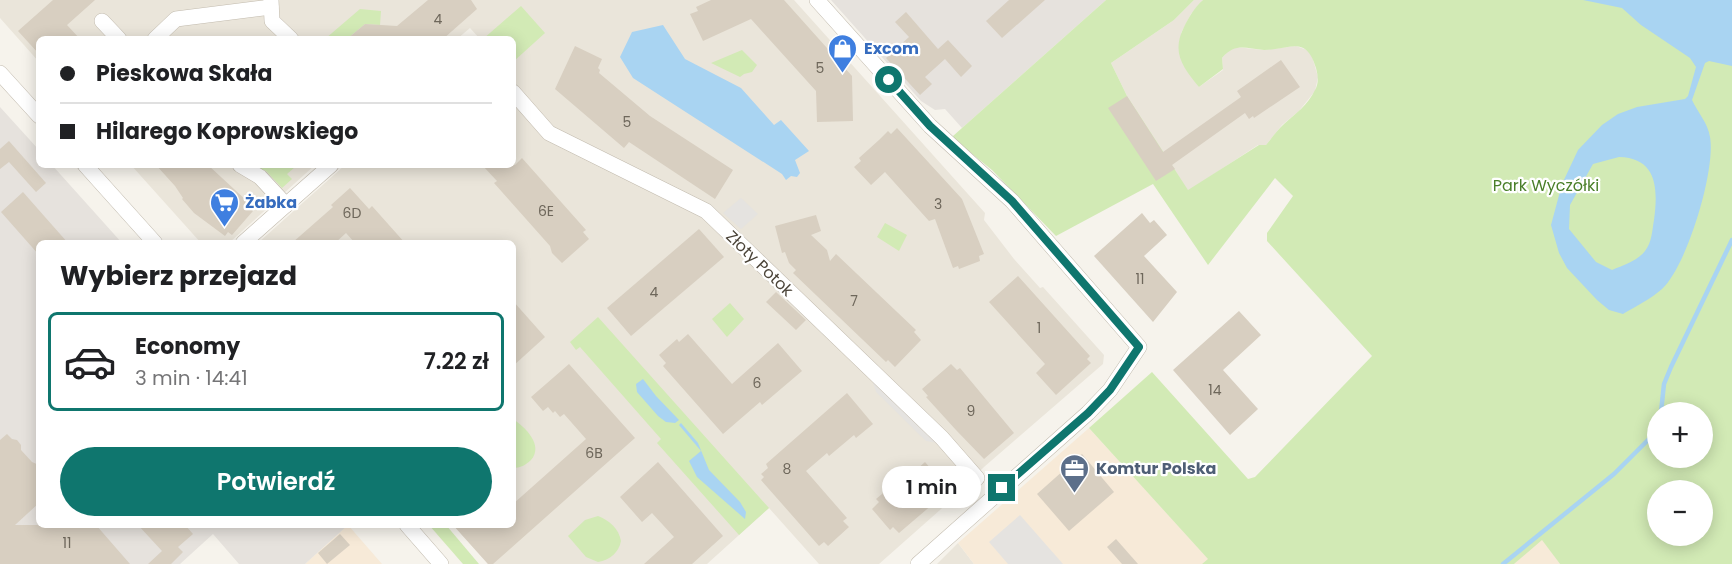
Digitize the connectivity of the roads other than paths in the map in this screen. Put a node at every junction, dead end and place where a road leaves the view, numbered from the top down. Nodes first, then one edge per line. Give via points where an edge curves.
1 (817, 0) edge
2 (271, 4) edge
3 (102, 21) dead end
4 (115, 36) edge
5 (158, 36) edge
6 (288, 36) edge
7 (0, 73) edge
8 (516, 95) edge
9 (36, 113) edge
10 (88, 168) edge
11 (245, 168) edge
12 (328, 168) edge
13 (286, 205) junction
14 (152, 240) edge
15 (246, 240) edge
16 (977, 478) dead end
17 (409, 528) edge
18 (441, 564) edge
19 (918, 564) edge

1 - 19 street via 930,126 1012,201 1139,347 1110,390 1088,413
2 - 5 street via 176,20
2 - 6 street via 272,21
3 - 4 street
7 - 9 street
8 - 16 street, Złoty Potok via 549,133 706,211 942,438
10 - 14 street
11 - 13 street via 260,177
12 - 13 street
13 - 15 street
17 - 18 street

